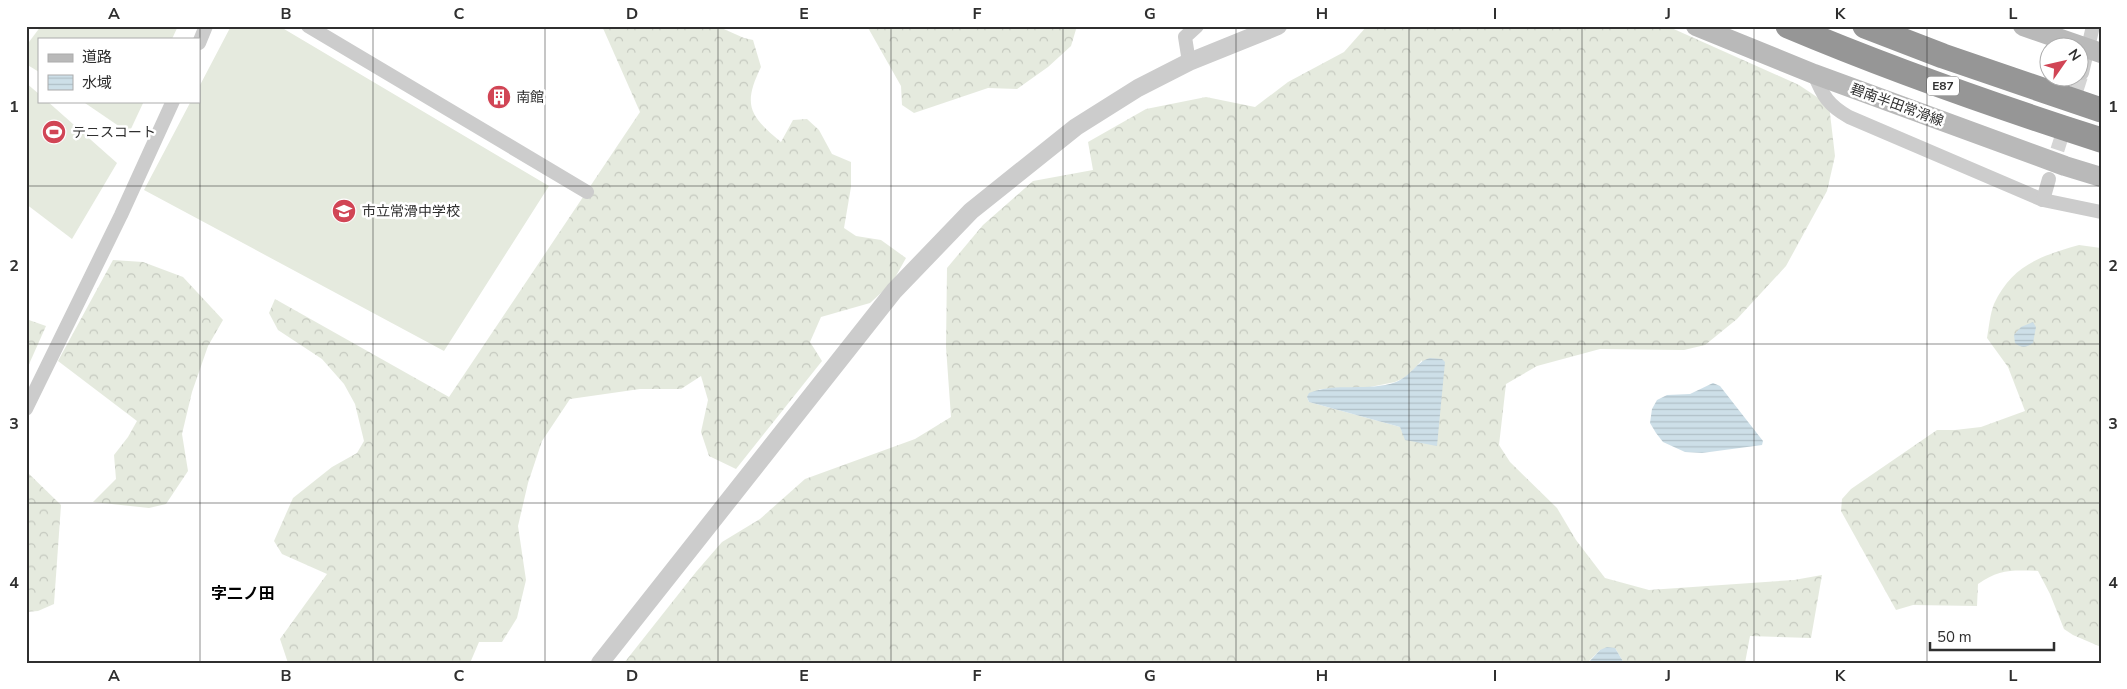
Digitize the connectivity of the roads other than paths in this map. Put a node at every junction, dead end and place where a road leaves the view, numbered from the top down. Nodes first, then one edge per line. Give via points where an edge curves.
1 (206, 26) edge
2 (308, 26) edge
3 (1197, 26) edge
4 (1278, 26) edge
5 (1696, 26) edge
6 (1788, 26) edge
7 (1865, 26) edge
8 (2023, 26) edge
9 (2093, 26) edge
10 (200, 41) edge
11 (2095, 51) edge
12 (1190, 62) junction
13 (1814, 74) junction
14 (173, 102) edge
15 (2101, 110) edge
16 (2101, 140) edge
17 (2101, 177) edge
18 (2049, 179) tunnel mouth
19 (586, 192) dead end
20 (2043, 200) junction
21 (2101, 212) edge
22 (26, 409) edge
23 (600, 663) edge

1 - 10 street
2 - 19 street
3 - 12 street via 1185,38
4 - 12 street
5 - 13 main road, 碧南半田常滑線
6 - 16 highway, E87 via 1931,82
7 - 15 highway, E87
8 - 11 main road
9 - 11 street
12 - 23 street via 1138,88 1076,128 971,211 894,291
13 - 17 main road, 碧南半田常滑線
13 - 20 street via 1833,108 1849,117
14 - 22 street via 122,215
18 - 20 street
20 - 21 street

